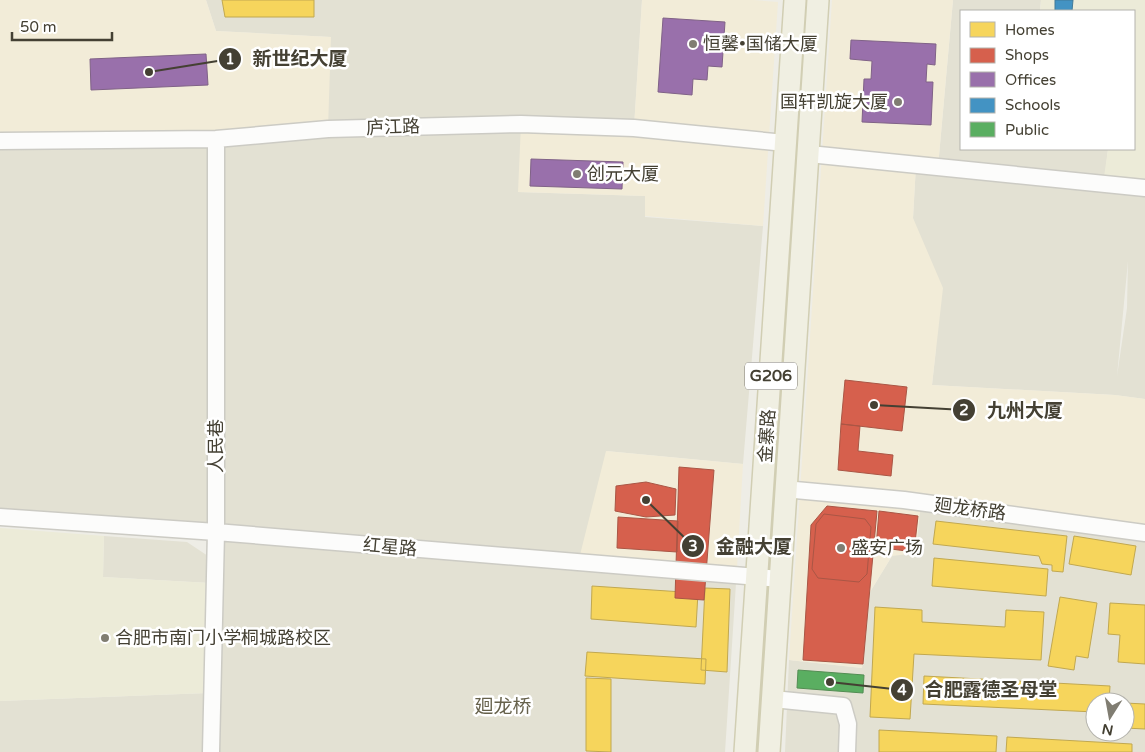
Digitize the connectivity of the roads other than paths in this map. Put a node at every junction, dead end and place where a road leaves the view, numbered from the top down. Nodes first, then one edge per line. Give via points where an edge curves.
1 (795, 0) edge
2 (818, 0) edge
3 (216, 139) junction
4 (0, 141) edge
5 (786, 143) junction
6 (819, 155) dead end
7 (1145, 188) edge
8 (795, 490) dead end
9 (0, 517) edge
10 (216, 532) junction
11 (1145, 533) edge
12 (758, 577) junction
13 (781, 579) junction
14 (773, 699) junction
15 (211, 752) edge
16 (746, 752) edge
17 (769, 752) edge
18 (847, 752) edge

1 - 5 main road, 金寨路 / G206
2 - 13 main road, 金寨路
3 - 4 street, 庐江路
3 - 5 street, 庐江路 via 328,129 521,124 634,128
3 - 10 street, 人民巷
5 - 12 main road, 金寨路 / G206
6 - 7 street
8 - 11 street, 廻龙桥路 via 904,500
9 - 10 street, 红星路
10 - 12 street, 红星路
10 - 15 street, 人民巷
12 - 13 street, 红星路
12 - 16 main road, 金寨路 / G206
13 - 14 main road, 金寨路
14 - 17 main road, 金寨路
14 - 18 street via 843,706 848,724

